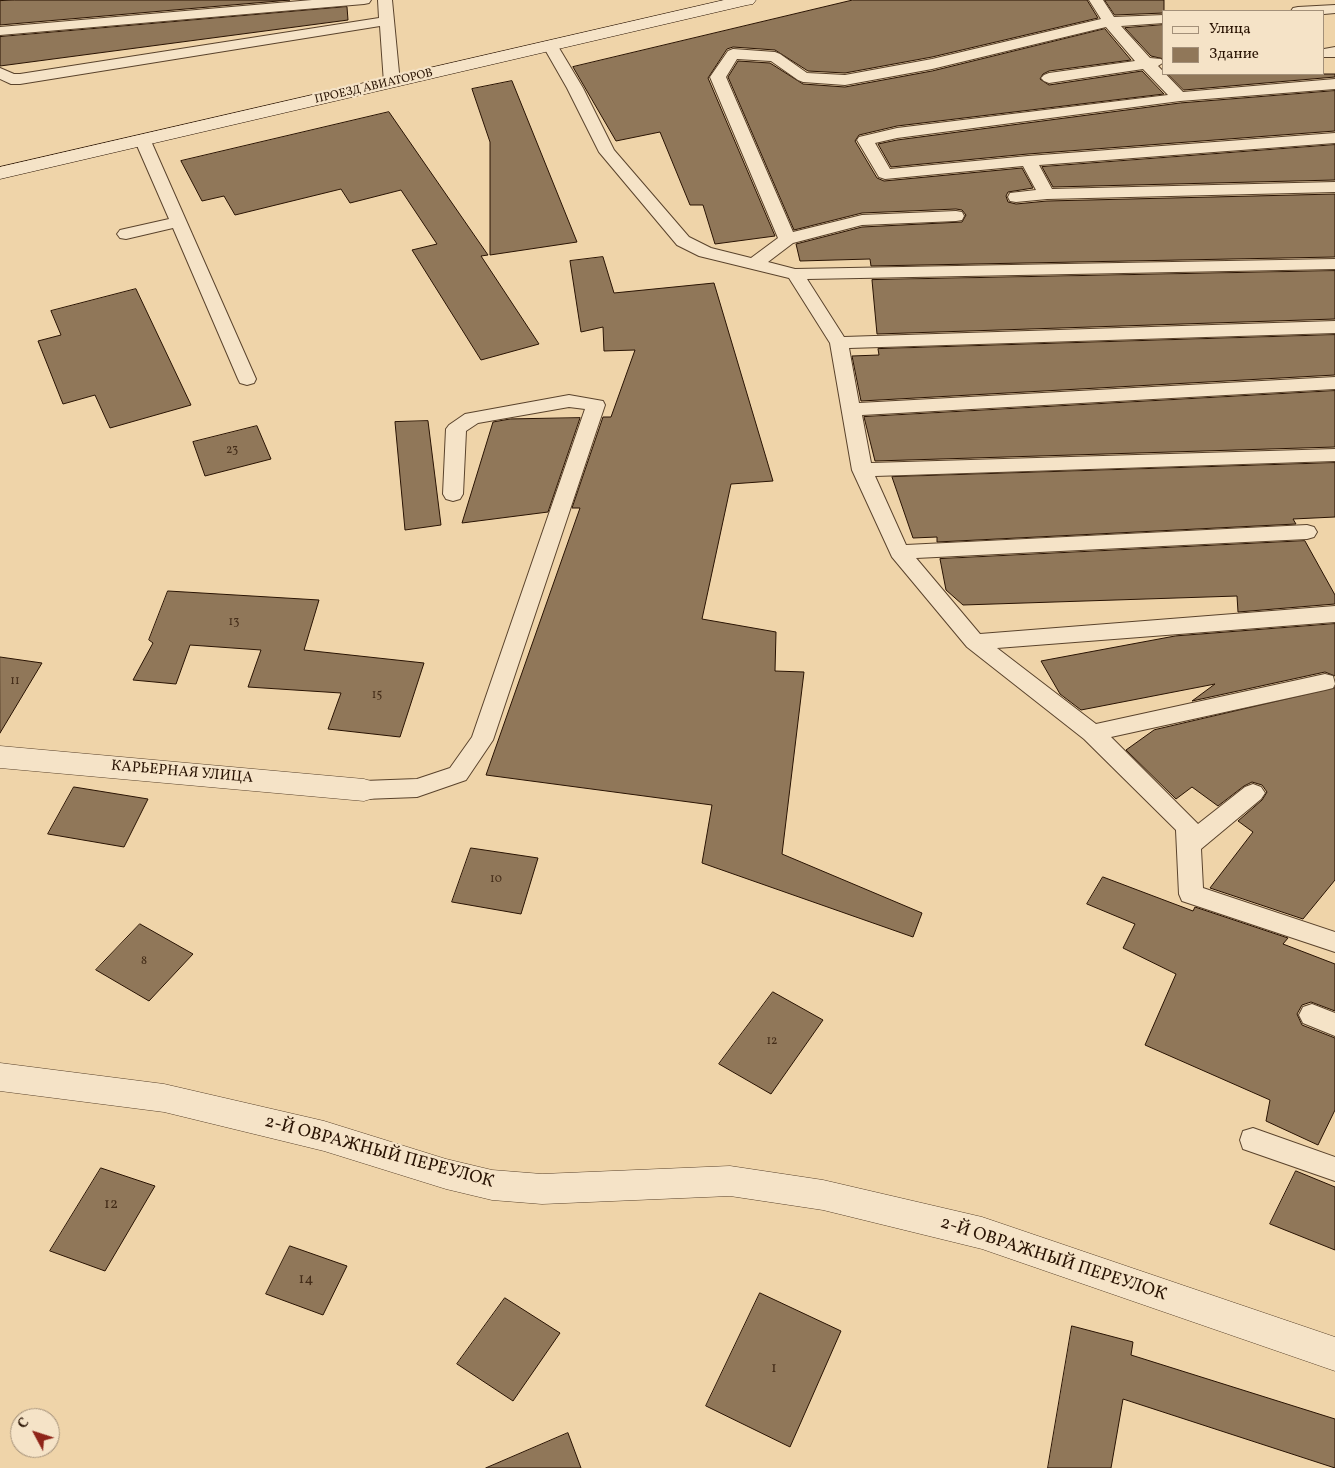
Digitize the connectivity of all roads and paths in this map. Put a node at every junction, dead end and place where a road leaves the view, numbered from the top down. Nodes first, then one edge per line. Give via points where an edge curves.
1 (364, 0) edge
2 (385, 0) edge
3 (747, 0) edge
4 (1096, 0) edge
5 (1335, 9) edge
6 (1316, 10) edge
7 (1162, 19) edge
8 (386, 21) junction
9 (1108, 22) junction
10 (0, 31) edge
11 (551, 46) junction
12 (1162, 62) edge
13 (1145, 63) junction
14 (0, 73) edge
15 (1048, 78) dead end
16 (392, 83) junction
17 (1335, 84) edge
18 (1176, 97) junction
19 (1335, 138) edge
20 (143, 141) junction
21 (1028, 161) junction
22 (0, 173) edge
23 (1335, 187) edge
24 (1046, 194) junction
25 (1016, 198) dead end
26 (956, 216) dead end
27 (178, 222) junction
28 (126, 234) dead end
29 (787, 239) junction
30 (754, 264) junction
31 (1335, 264) edge
32 (795, 274) junction
33 (1335, 327) edge
34 (839, 343) junction
35 (248, 380) dead end
36 (1335, 383) edge
37 (851, 410) junction
38 (1335, 456) edge
39 (862, 470) junction
40 (454, 494) dead end
41 (1308, 532) dead end
42 (899, 552) junction
43 (1335, 614) edge
44 (975, 642) junction
45 (1325, 682) dead end
46 (1092, 733) junction
47 (0, 757) edge
48 (364, 790) joint
49 (1253, 793) dead end
50 (1189, 845) junction
51 (1333, 939) edge
52 (1312, 1015) dead end
53 (1335, 1025) edge
54 (0, 1077) edge
55 (1253, 1140) dead end
56 (1335, 1169) edge
57 (1335, 1354) edge

1 - 10 lane
2 - 8 lane
3 - 11 street, ПРОЕЗД АВИАТОРОВ
4 - 9 lane
5 - 6 lane
7 - 9 lane
8 - 14 lane via 20,80
8 - 16 lane
9 - 13 lane
9 - 29 lane via 932,64 845,80 803,77 775,57 733,54 718,77
11 - 16 street, ПРОЕЗД АВИАТОРОВ
11 - 30 lane via 607,152 683,241 705,252
12 - 13 lane
13 - 15 lane
13 - 18 lane via 1175,91
16 - 20 street, ПРОЕЗД АВИАТОРОВ
17 - 18 lane
18 - 21 lane via 897,133 865,140 885,174
19 - 21 lane
20 - 22 street, ПРОЕЗД АВИАТОРОВ
20 - 27 lane
21 - 24 lane
23 - 24 lane
24 - 25 lane
26 - 29 lane via 862,220
27 - 28 lane
27 - 35 lane
29 - 30 lane
30 - 32 lane
31 - 32 lane
32 - 34 lane
33 - 34 lane
34 - 37 lane
36 - 37 lane
37 - 39 lane
38 - 39 lane
39 - 42 lane
40 - 48 lane via 456,429 472,418 569,401 596,405 482,740 458,774 417,788
41 - 42 lane
42 - 44 lane
43 - 44 lane
44 - 46 lane
45 - 46 lane
46 - 50 lane via 1188,827
47 - 48 street, КАРЬЕРНАЯ УЛИЦА
49 - 50 lane
50 - 51 lane via 1191,894
52 - 53 lane
54 - 57 street, 2-Й ОВРАЖНЫЙ ПЕРЕУЛОК via 164,1098 324,1136 446,1174 492,1184 542,1189 730,1181 823,1195 982,1233
55 - 56 lane

